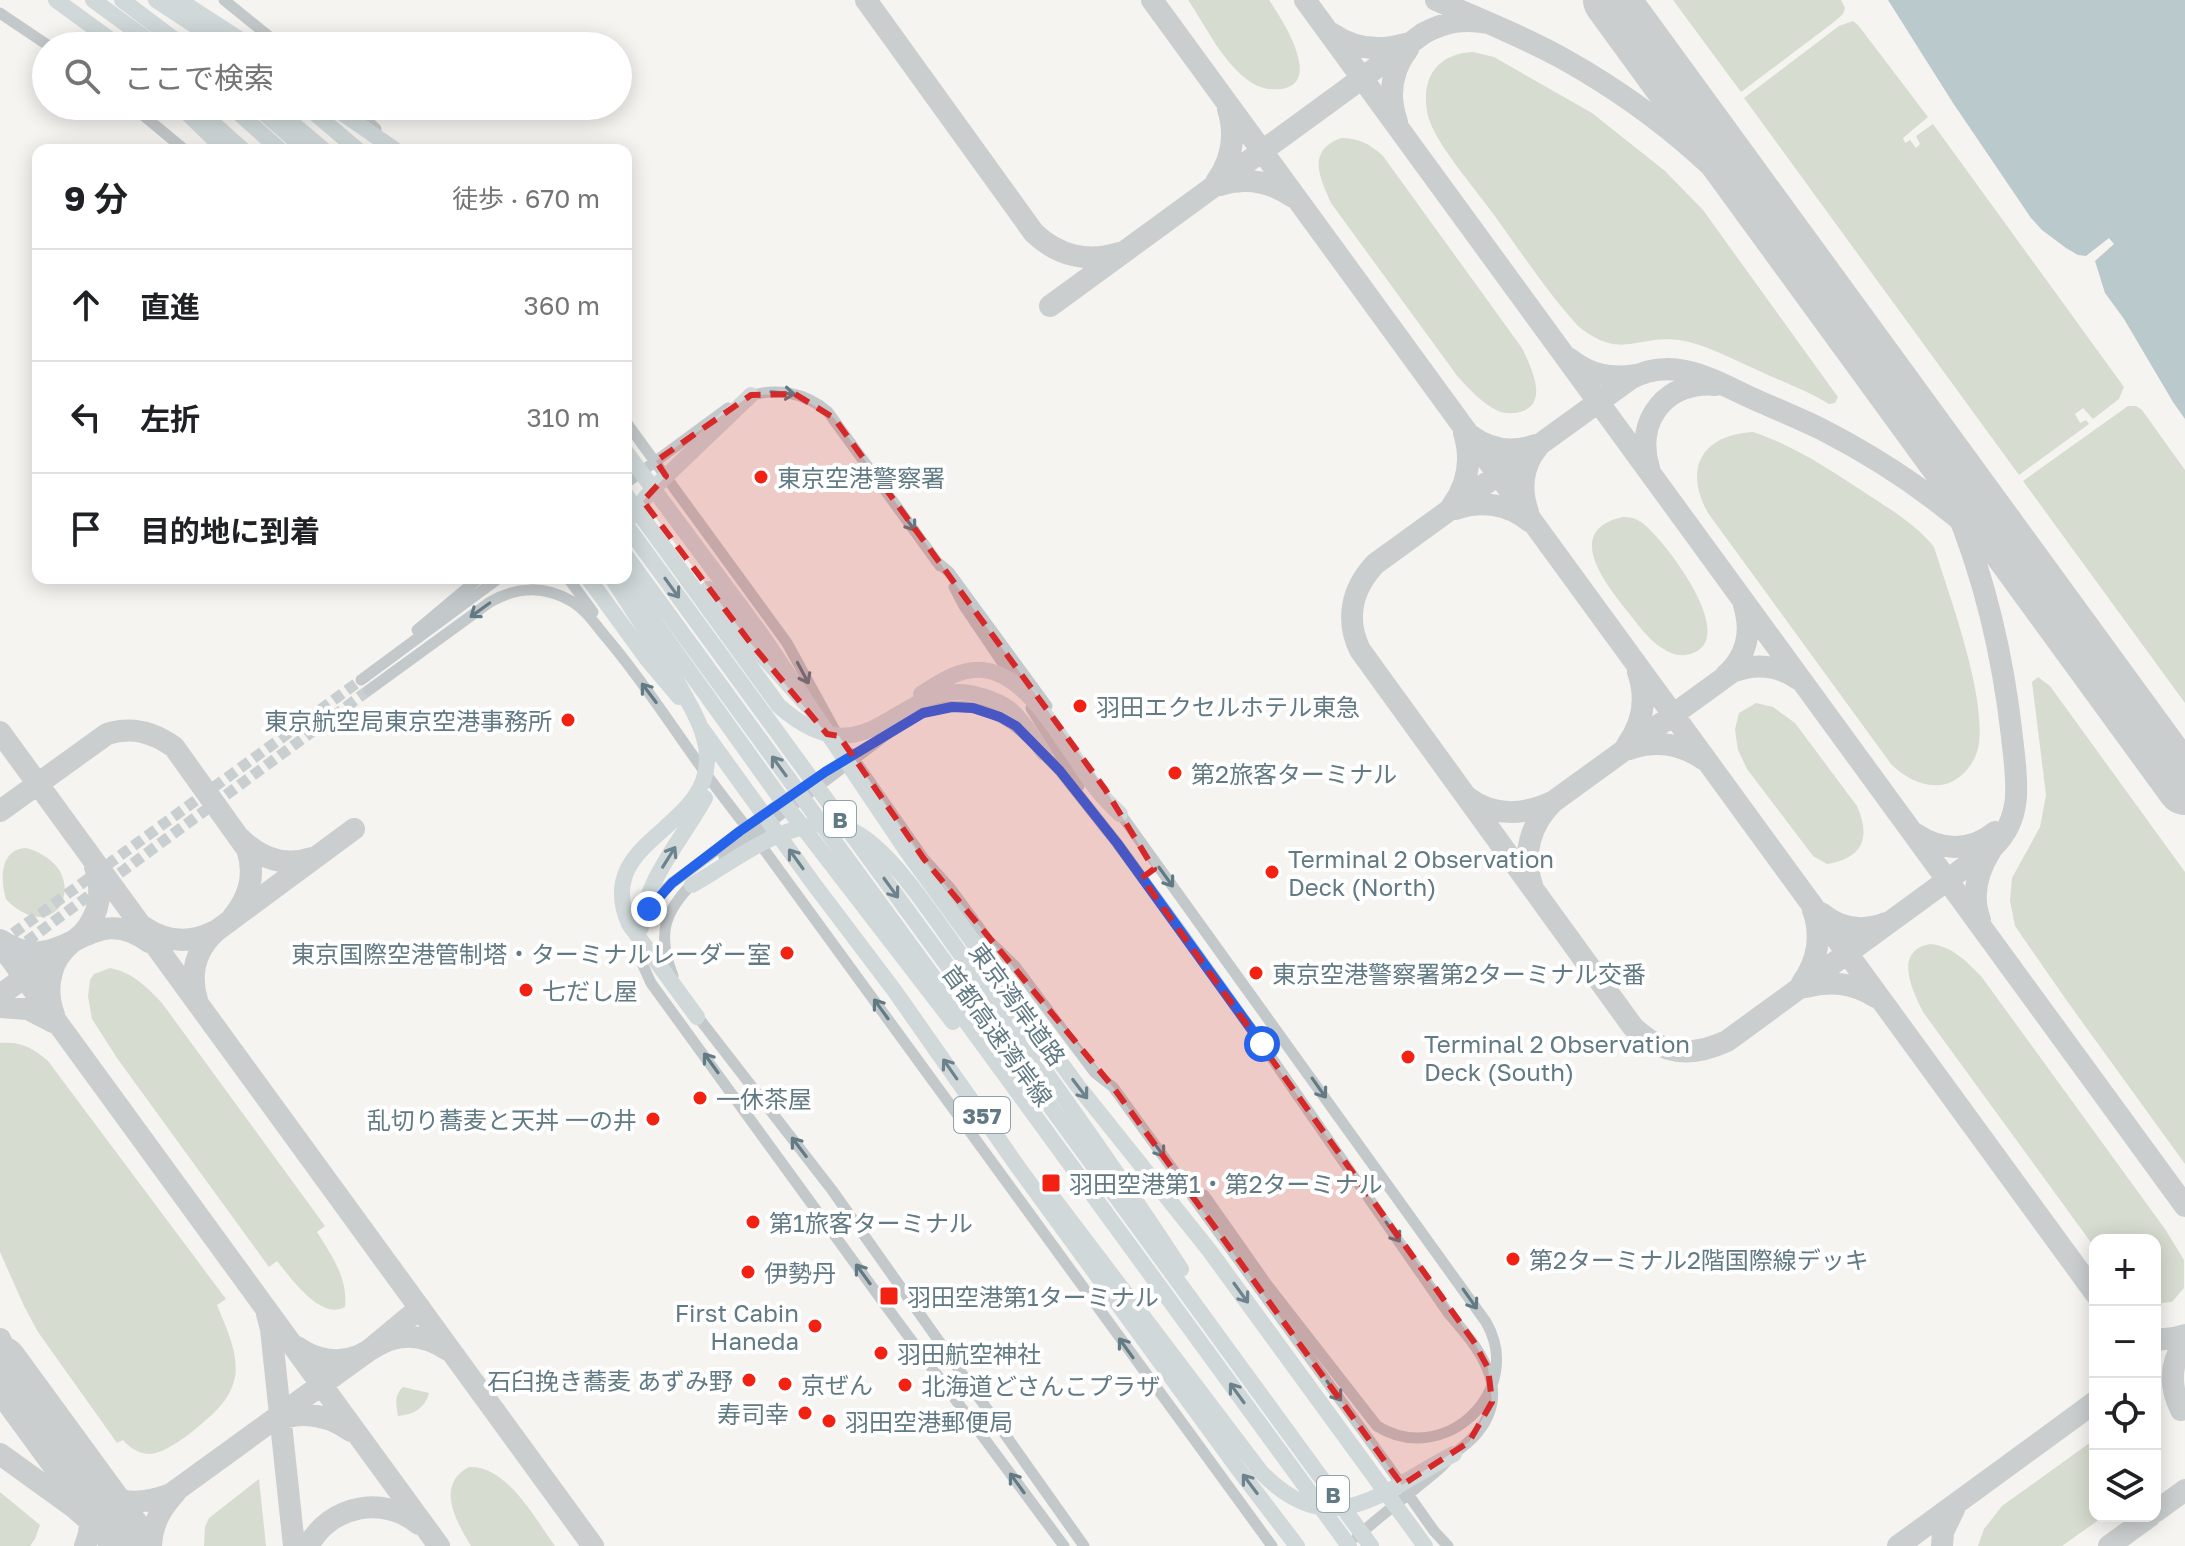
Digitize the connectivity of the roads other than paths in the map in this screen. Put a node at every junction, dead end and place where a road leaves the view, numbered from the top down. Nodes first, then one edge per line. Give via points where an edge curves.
1 (56, 0) edge
2 (93, 0) edge
3 (122, 0) edge
4 (156, 0) edge
5 (179, 0) edge
6 (224, 0) edge
7 (0, 13) edge
8 (98, 32) edge
9 (137, 32) edge
10 (164, 32) edge
11 (205, 32) edge
12 (228, 32) edge
13 (264, 32) edge
14 (32, 35) edge
15 (149, 120) edge
16 (194, 120) edge
17 (210, 120) edge
18 (234, 120) edge
19 (247, 120) edge
20 (272, 120) edge
21 (289, 120) edge
22 (323, 120) edge
23 (353, 120) edge
24 (366, 120) edge
25 (178, 144) edge
26 (219, 144) edge
27 (236, 144) edge
28 (259, 144) edge
29 (273, 144) edge
30 (299, 144) edge
31 (317, 144) edge
32 (351, 144) edge
33 (388, 144) edge
34 (390, 144) edge
35 (751, 395) joint
36 (632, 430) edge
37 (672, 459) junction
38 (632, 460) edge
39 (632, 478) edge
40 (632, 489) edge
41 (632, 503) edge
42 (632, 518) edge
43 (632, 533) edge
44 (936, 561) junction
45 (632, 564) edge
46 (472, 584) edge
47 (491, 584) edge
48 (572, 584) edge
49 (592, 584) edge
50 (608, 584) edge
51 (616, 584) edge
52 (631, 584) edge
53 (615, 647) junction
54 (663, 659) junction
55 (382, 664) junction
56 (361, 680) tunnel mouth
57 (668, 682) junction
58 (369, 690) tunnel mouth
59 (808, 706) junction
60 (907, 708) junction
61 (884, 730) junction
62 (1044, 753) junction
63 (1120, 814) junction
64 (1112, 837) junction
65 (692, 885) junction
66 (641, 928) junction
67 (697, 1017) junction
68 (986, 1121) junction
69 (1039, 1123) junction
70 (1204, 1195) dead end
71 (1295, 1442) junction
72 (1454, 1454) junction
73 (1374, 1521) junction
74 (1064, 1546) edge
75 (1084, 1546) edge
76 (1272, 1546) edge
77 (1297, 1546) edge
78 (1335, 1546) edge
79 (1349, 1546) edge
80 (1371, 1546) edge
81 (1425, 1546) edge
82 (1448, 1546) edge

1 - 8 highway
2 - 9 highway
3 - 10 highway
4 - 11 highway
5 - 12 highway
6 - 13 street
7 - 14 street
15 - 25 street
16 - 26 highway
17 - 27 highway
18 - 28 highway
19 - 29 highway
20 - 30 highway
21 - 31 highway
22 - 32 highway
23 - 33 highway
24 - 34 street
35 - 37 highway
35 -> 44 street via 795,394 828,412
36 -> 82 street via 789,647 836,732 916,849 1015,966 1095,1073 1113,1087
37 - 39 street
37 - 42 highway
38 - 59 highway, 東京湾岸道路
40 - 59 highway via 723,610
41 - 61 highway via 779,706 816,731 834,735
43 -> 71 highway, 首都高速湾岸線 / B
44 - 63 street via 987,623
44 - 64 street
69 -> 45 highway, 首都高速湾岸線 / B
46 - 55 street
47 - 55 street
48 - 53 street
49 - 57 highway, 357
50 - 57 highway
51 - 54 highway
52 - 69 highway via 778,795 889,942 1020,1107
53 -> 58 street via 574,602 553,592 519,591 490,602
76 -> 53 street
66 -> 54 highway via 648,898 707,794 715,764 707,720
54 - 67 highway via 704,734 706,771 692,801 643,845 628,866 621,890 635,934
55 - 56 street
68 -> 57 highway, 357
59 -> 81 highway, 東京湾岸道路 via 1077,1085 1209,1250
60 - 61 highway
60 - 62 highway via 942,693 985,696 1009,708
60 - 63 highway via 952,676 984,670 996,674 1026,694
61 - 62 street via 939,708 973,708 1016,726
61 - 65 street
61 - 66 street via 672,883 655,899
62 - 64 street
63 -> 70 street via 1491,1331 1497,1354 1495,1378 1484,1402 1442,1435 1409,1439 1387,1432 1368,1416
64 -> 72 street via 1483,1356 1492,1402 1484,1423
65 - 67 street via 668,916 664,950
65 - 71 highway via 779,834 803,826 851,829 879,849 1129,1189 1264,1384
74 -> 66 street via 651,983 641,961
75 -> 67 street via 841,1203
68 - 72 highway via 1025,1160 1281,1494 1302,1507 1355,1511
77 -> 68 highway, 357
79 -> 69 highway, 首都高速湾岸線 / B
71 - 80 highway, 首都高速湾岸線 / B
72 - 73 street
73 - 78 street
73 - 79 street

